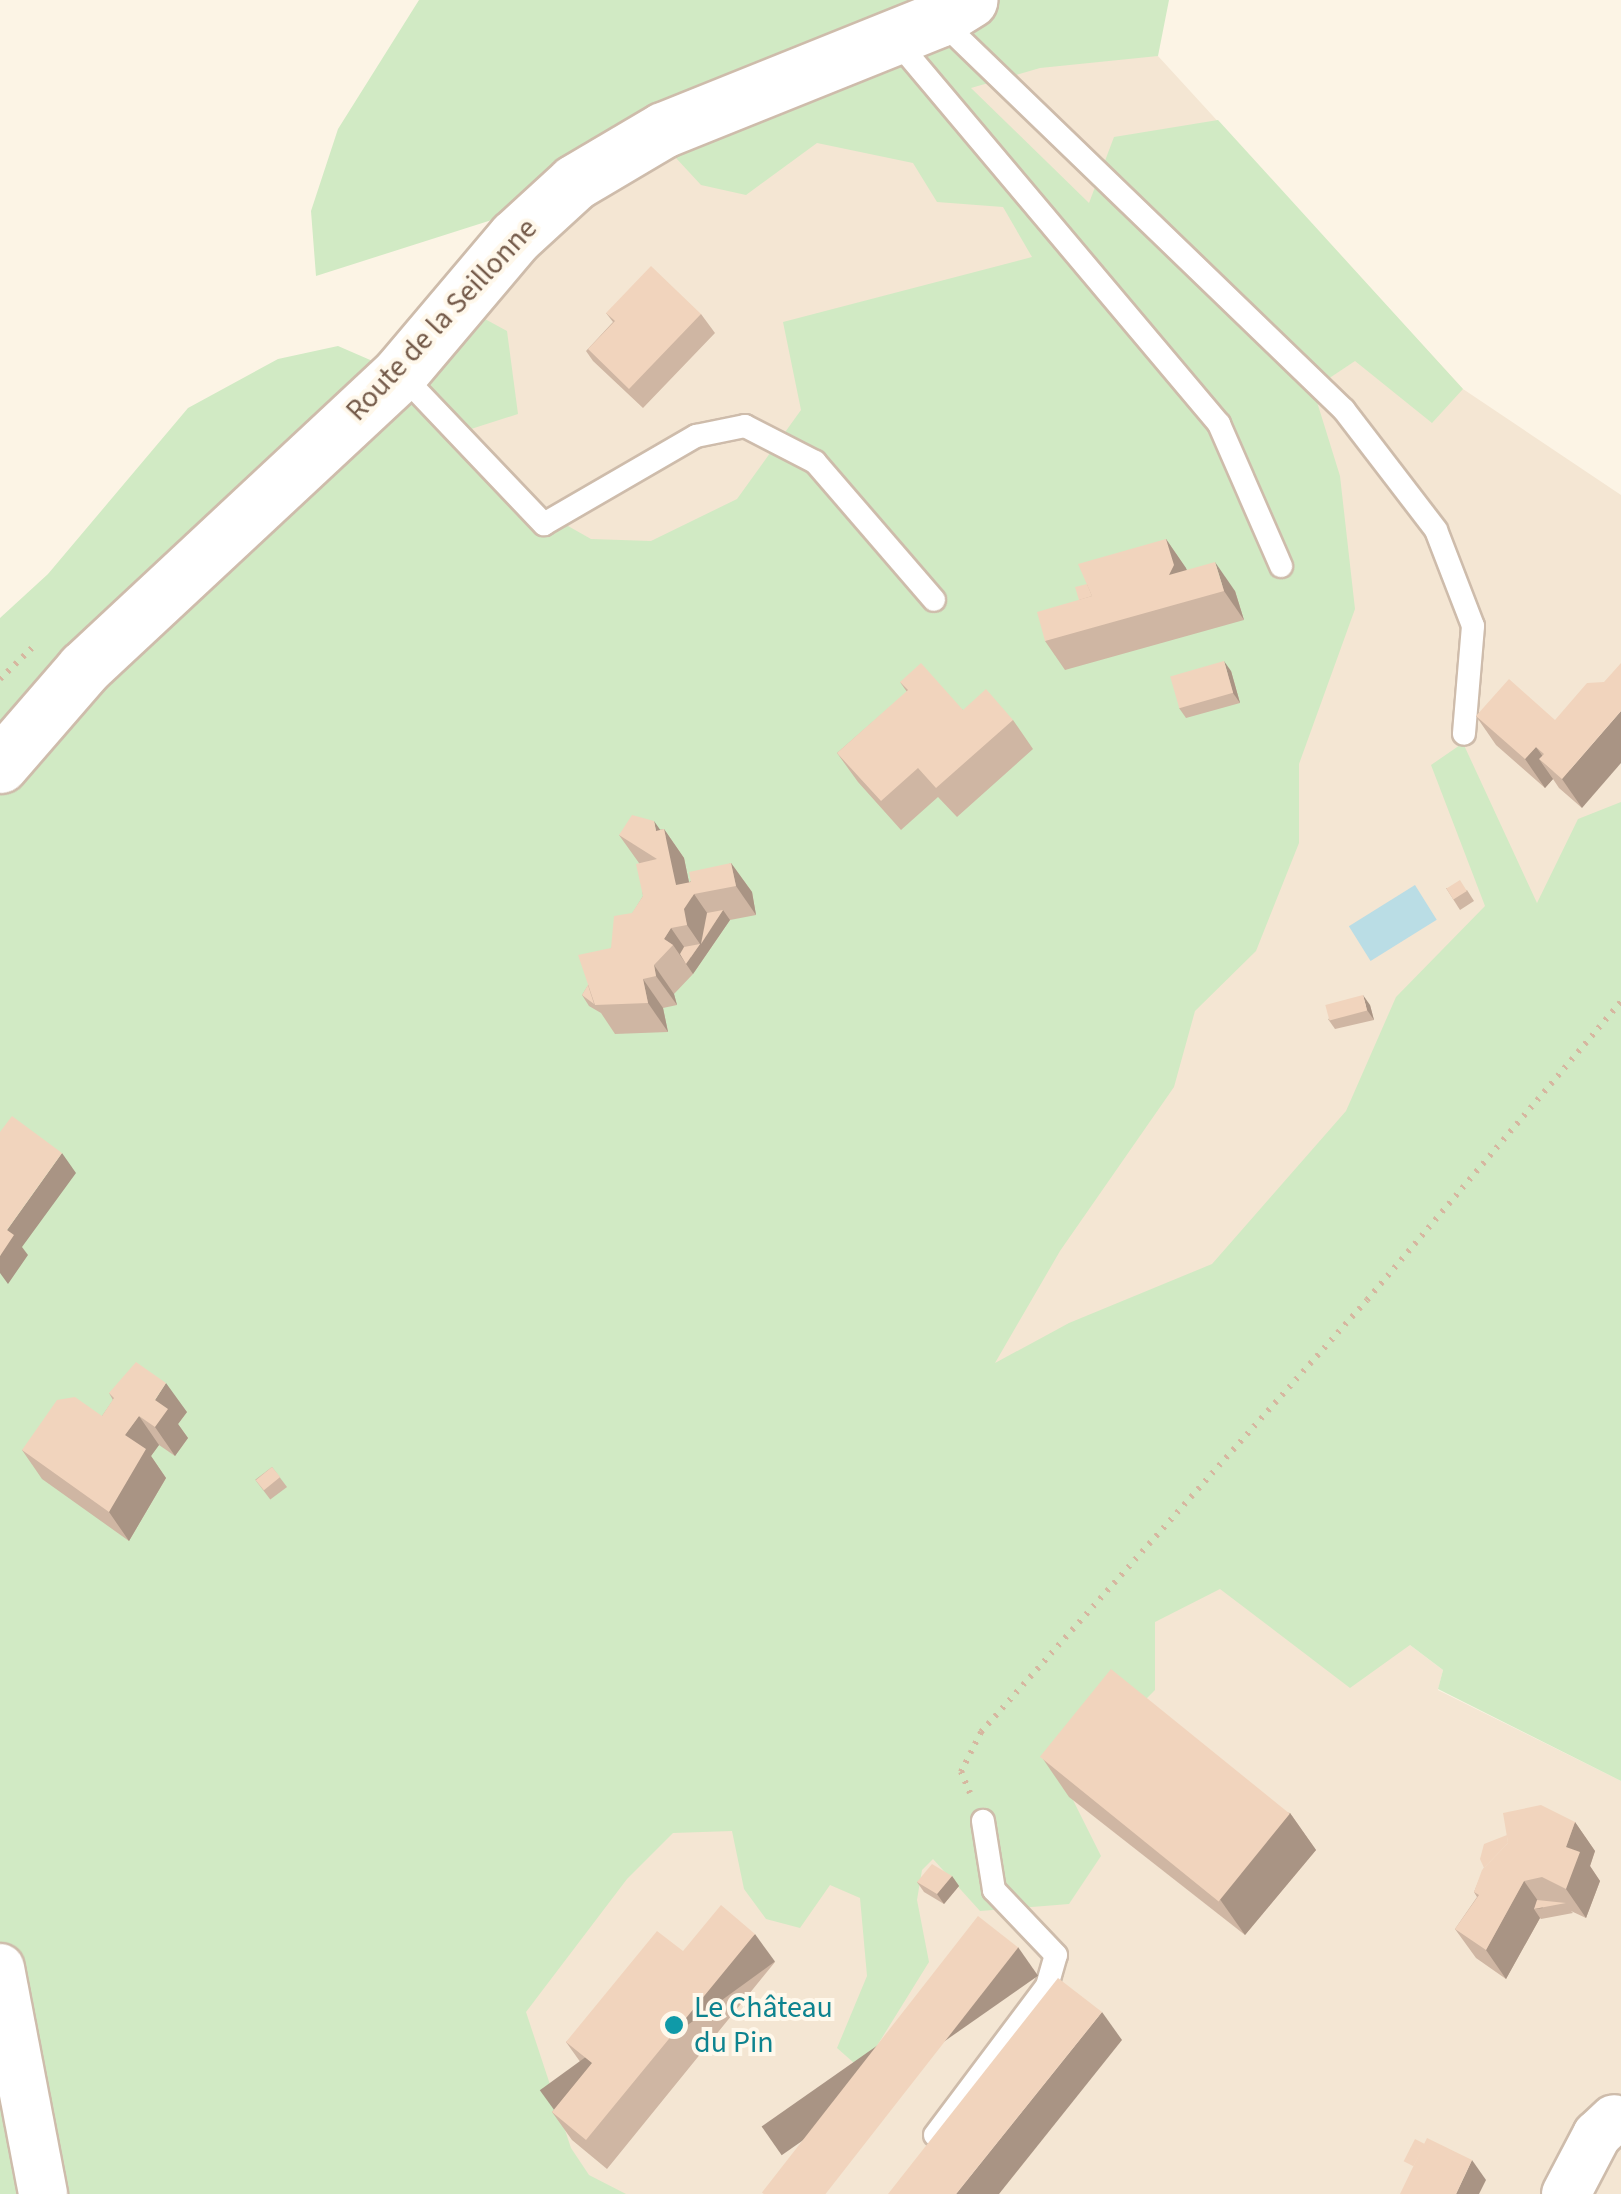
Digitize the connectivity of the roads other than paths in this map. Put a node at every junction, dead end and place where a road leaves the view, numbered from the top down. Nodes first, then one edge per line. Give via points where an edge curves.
1 (934, 19) edge
2 (400, 373) junction
3 (1282, 566) dead end
4 (934, 600) dead end
5 (1464, 734) dead end
6 (0, 765) edge
7 (982, 1821) road end
8 (0, 1968) edge
9 (1614, 2119) dead end
10 (915, 2162) edge
11 (43, 2194) edge
12 (1566, 2194) edge

1 - 2 street, Route de la Seillonne via 663,130 574,182 515,237
1 - 3 lane via 1219,424
1 - 5 lane via 1344,410 1436,530 1473,626
2 - 4 lane via 544,524 696,436 745,426 815,462
2 - 6 street, Route de la Seillonne via 84,668
7 - 10 lane via 994,1890 1056,1955 1048,1986
8 - 11 street
9 - 12 street via 1596,2134

